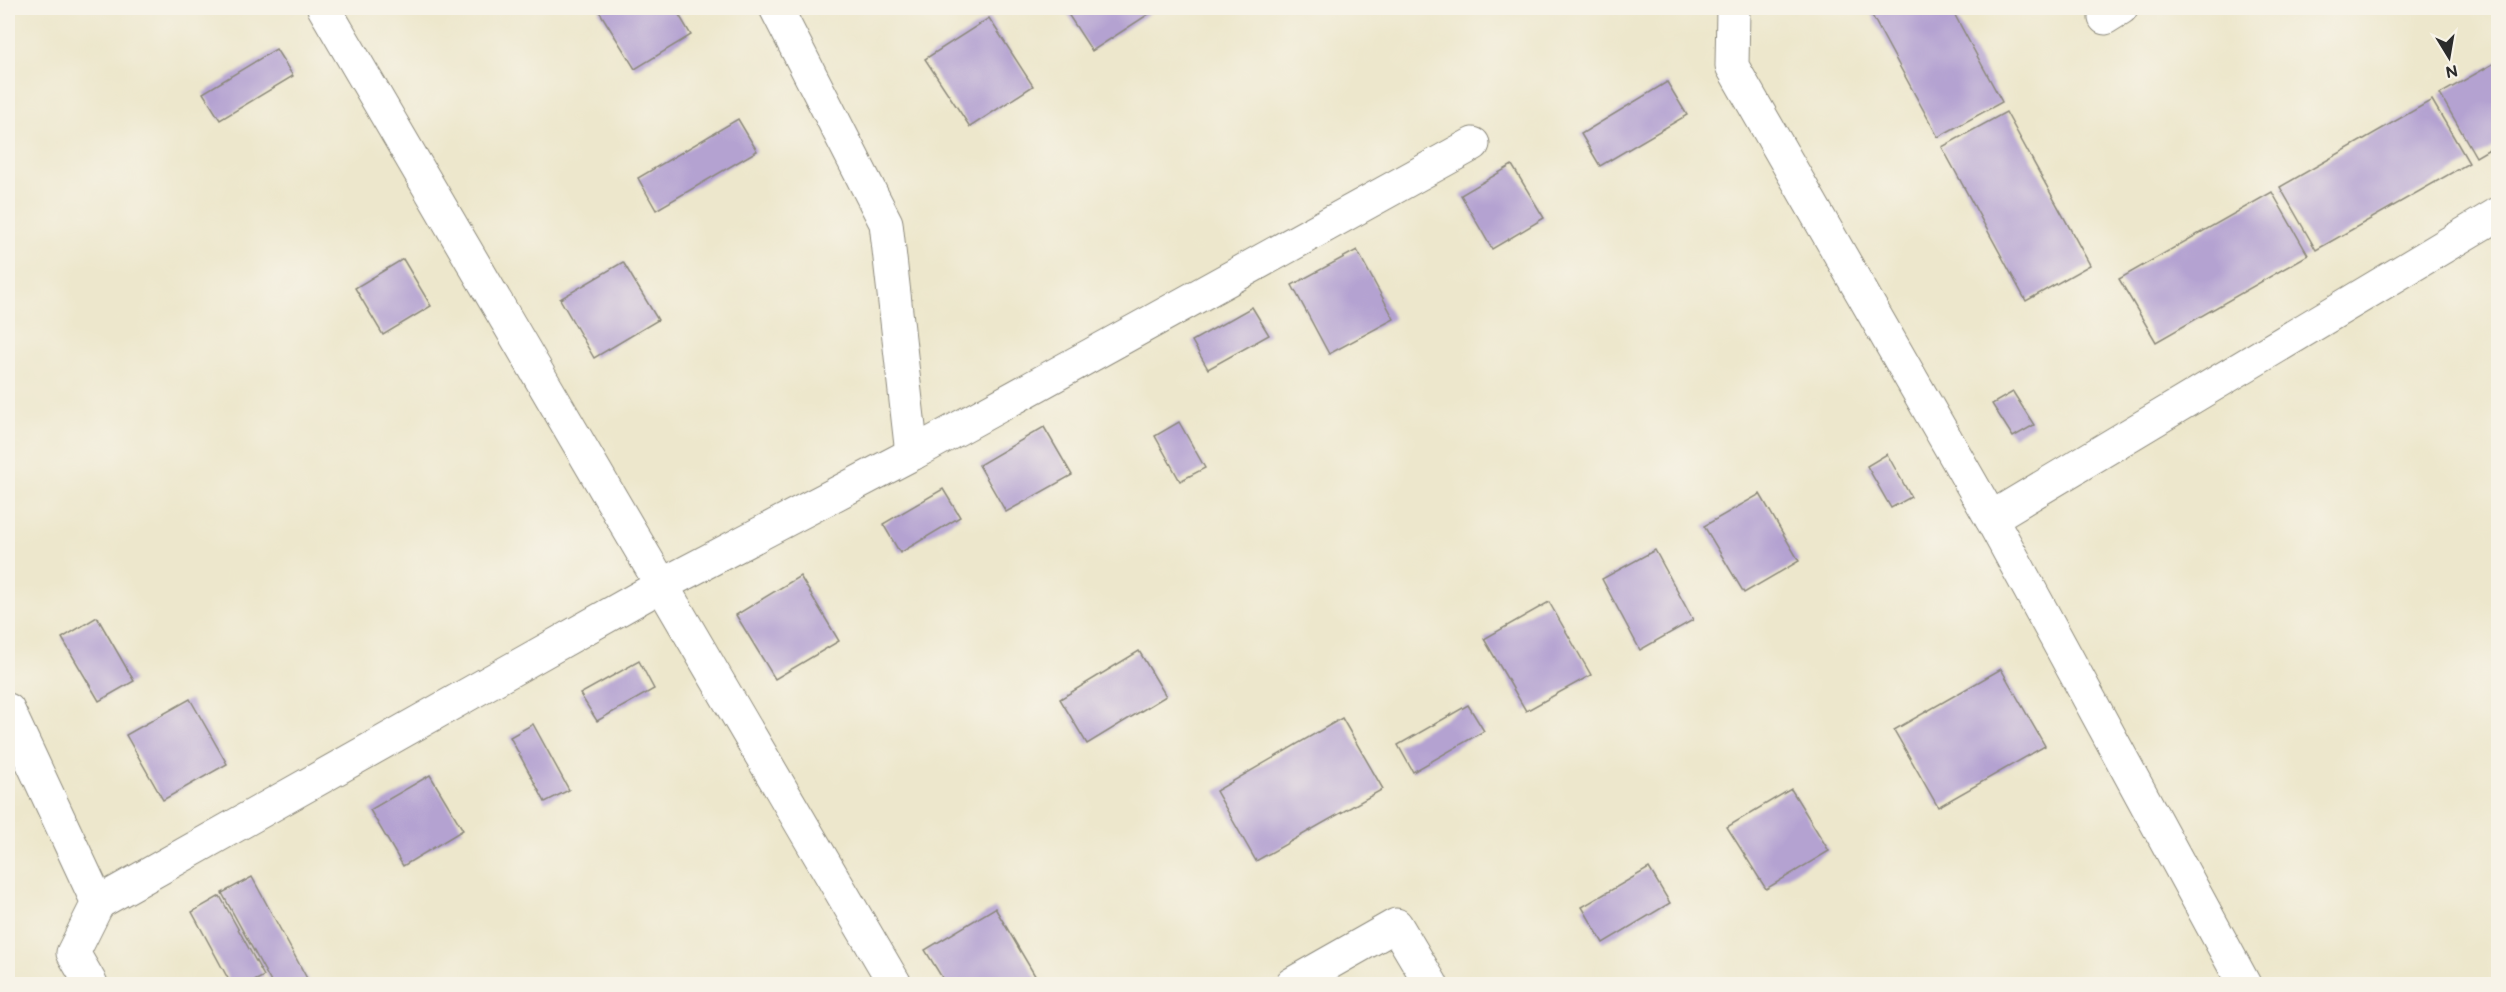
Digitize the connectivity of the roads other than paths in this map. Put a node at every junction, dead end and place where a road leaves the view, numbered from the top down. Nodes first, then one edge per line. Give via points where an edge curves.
1 (324, 8) edge
2 (776, 8) edge
3 (1733, 8) edge
4 (1473, 144) dead end
5 (2499, 214) edge
6 (912, 454) junction
7 (1991, 519) junction
8 (662, 585) junction
9 (8, 710) edge
10 (98, 903) junction
11 (91, 984) edge
12 (895, 984) edge
13 (1292, 984) edge
14 (1431, 984) edge
15 (2244, 984) edge

1 - 8 street
2 - 6 street via 886,224
3 - 7 street via 1732,66
4 - 6 street
5 - 7 street
6 - 8 street
7 - 15 street
8 - 10 street
8 - 12 street
9 - 10 street
10 - 11 street via 73,953
13 - 14 street via 1396,925

